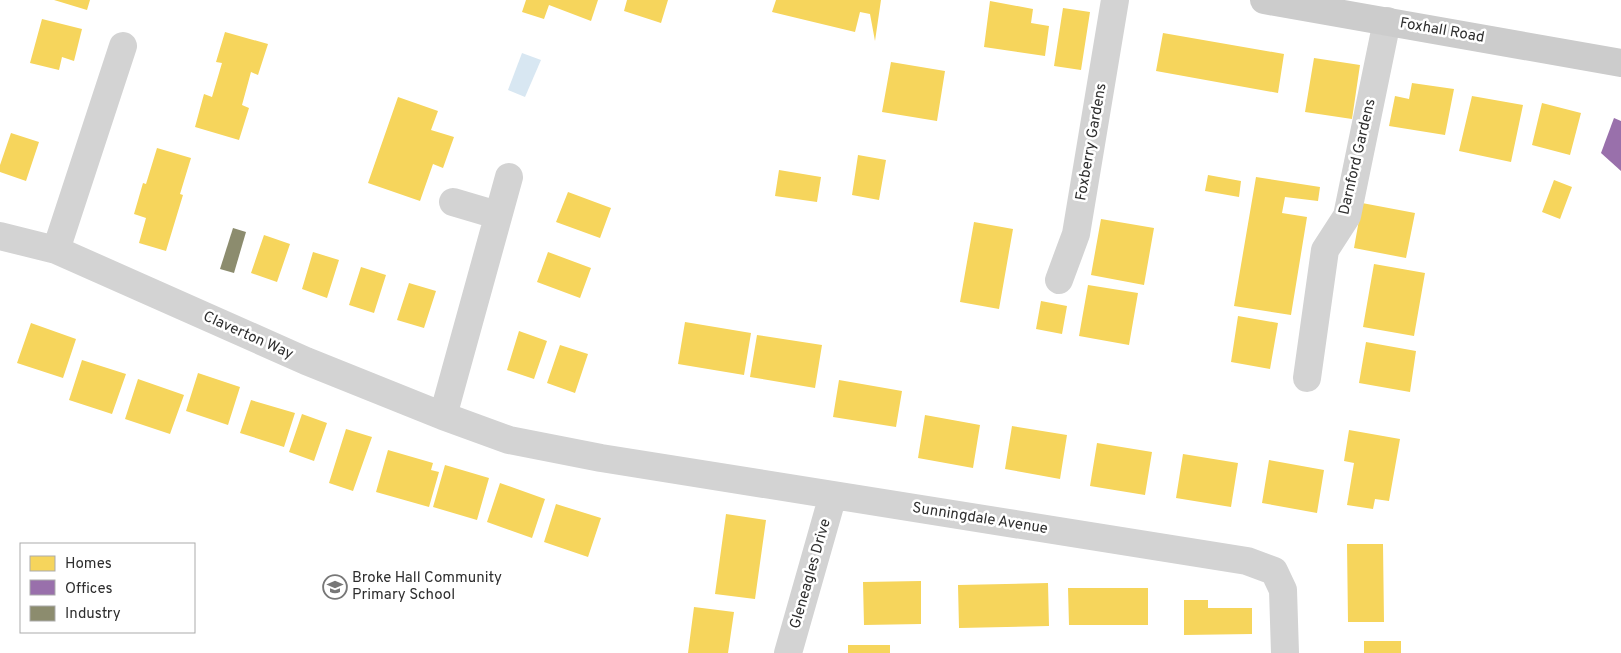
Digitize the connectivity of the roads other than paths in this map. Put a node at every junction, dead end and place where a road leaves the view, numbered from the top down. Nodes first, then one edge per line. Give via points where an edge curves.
1 (1115, 0) edge
2 (1264, 0) edge
3 (1387, 21) junction
4 (123, 46) dead end
5 (1621, 63) edge
6 (508, 177) dead end
7 (453, 202) dead end
8 (497, 215) junction
9 (0, 236) edge
10 (56, 250) junction
11 (1059, 280) dead end
12 (1307, 378) dead end
13 (443, 416) junction
14 (601, 458) joint
15 (834, 495) junction
16 (788, 653) edge
17 (1285, 653) edge

1 - 11 street, Foxberry Gardens via 1076,234
2 - 3 street, Foxhall Road
3 - 5 street, Foxhall Road
3 - 12 street, Darnford Gardens via 1347,216 1325,250
4 - 10 street
6 - 8 street
7 - 8 street
8 - 13 street
9 - 10 street, Claverton Way
10 - 13 street, Claverton Way via 306,361
13 - 14 street, Claverton Way via 509,440
14 - 15 street, Sunningdale Avenue
15 - 16 street, Gleneagles Drive
15 - 17 street, Sunningdale Avenue via 1247,561 1274,571 1283,590

